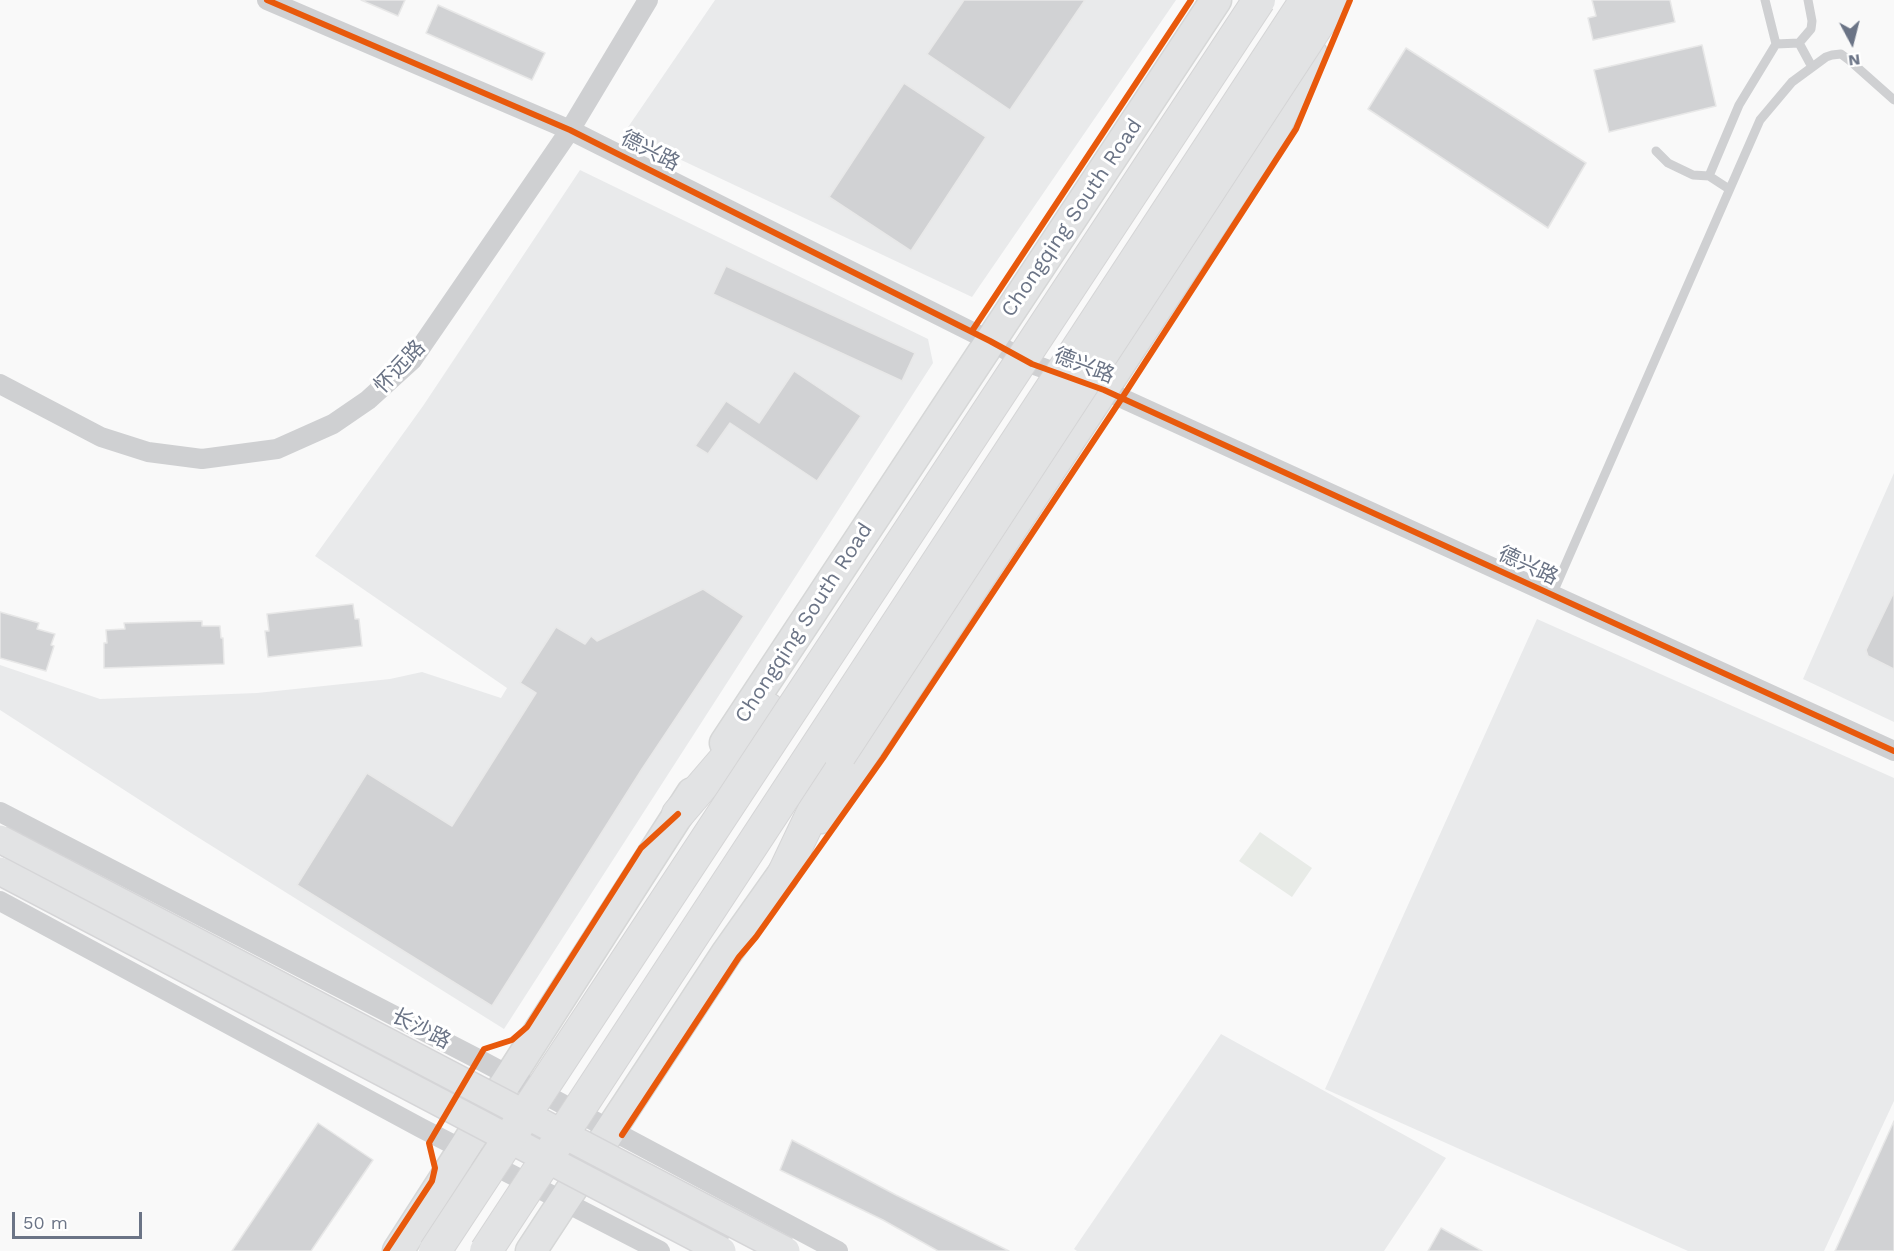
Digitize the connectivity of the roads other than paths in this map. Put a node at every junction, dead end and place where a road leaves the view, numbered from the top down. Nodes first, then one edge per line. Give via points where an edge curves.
1 (267, 0) edge
2 (648, 0) edge
3 (1216, 0) edge
4 (1234, 0) edge
5 (1259, 0) edge
6 (1306, 0) edge
7 (1334, 0) edge
8 (1340, 0) edge
9 (1765, 0) edge
10 (1808, 0) edge
11 (1799, 43) junction
12 (1776, 44) junction
13 (1812, 67) junction
14 (1894, 100) edge
15 (570, 130) junction
16 (1656, 151) dead end
17 (1709, 176) junction
18 (1730, 189) junction
19 (990, 341) junction
20 (0, 384) edge
21 (1104, 390) junction
22 (1552, 595) junction
23 (1894, 752) edge
24 (0, 812) edge
25 (678, 814) junction
26 (0, 839) edge
27 (0, 871) edge
28 (782, 877) junction
29 (0, 902) edge
30 (511, 1076) junction
31 (612, 1130) junction
32 (464, 1149) junction
33 (564, 1202) junction
34 (398, 1251) edge
35 (435, 1251) edge
36 (486, 1251) edge
37 (531, 1251) edge
38 (660, 1251) edge
39 (722, 1251) edge
40 (786, 1251) edge
41 (838, 1251) edge

1 - 15 street, 德兴路
2 - 15 street, 怀远路
3 - 19 main road, Chongqing South Road
4 - 25 highway via 768,709
5 - 35 highway, bridge
6 - 36 highway, bridge
7 - 28 highway, bridge via 840,755
8 - 21 main road via 1274,130
9 - 12 lane
10 - 11 lane via 1811,29
11 - 12 lane
11 - 13 lane
12 - 17 lane via 1739,105
13 - 14 lane via 1826,57 1841,54
13 - 18 lane via 1792,82 1760,120
15 - 19 street, 德兴路
15 - 20 street, 怀远路 via 412,360 368,400 333,424 277,449 202,459 148,452 101,437
16 - 17 lane via 1668,164 1693,175
17 - 18 lane
18 - 22 lane
19 - 21 street, 德兴路 via 1032,364
19 - 25 main road, Chongqing South Road
21 - 22 street, 德兴路
21 - 28 main road
22 - 23 street, 德兴路
24 - 30 street, 长沙路
25 - 30 main road, Chongqing South Road
26 - 40 main road, 长沙路, bridge
27 - 39 main road, bridge
28 - 31 main road via 726,954
29 - 32 street
30 - 31 street, 长沙路
30 - 32 main road, Chongqing South Road
31 - 33 main road
31 - 41 street, 长沙路
32 - 33 street
32 - 34 main road, Chongqing South Road
33 - 37 main road
33 - 38 street

